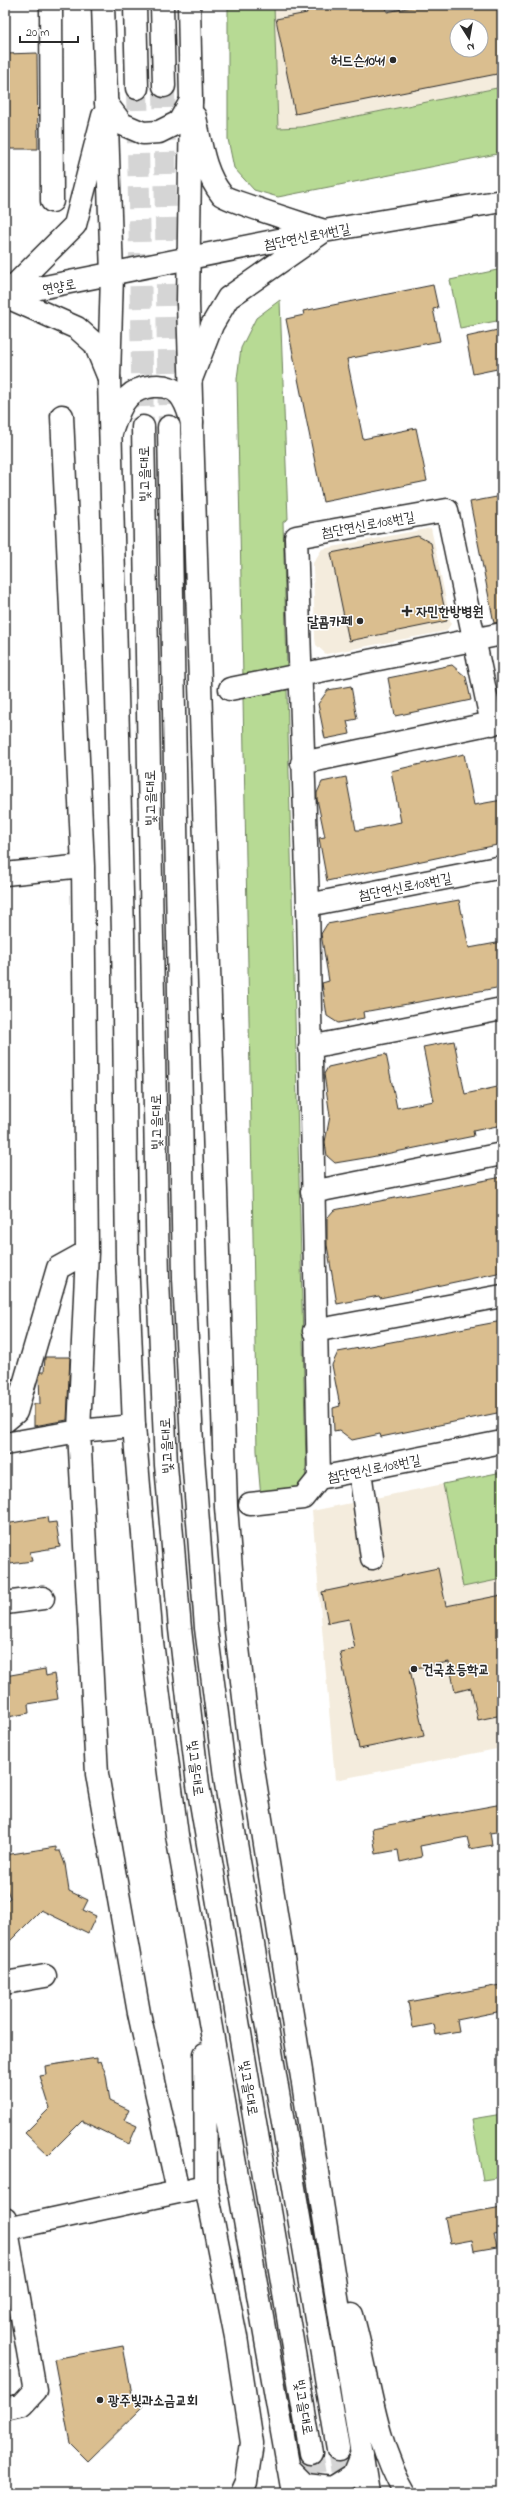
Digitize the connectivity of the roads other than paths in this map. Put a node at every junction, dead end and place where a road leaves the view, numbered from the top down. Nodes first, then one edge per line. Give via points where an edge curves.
1 (51, 5) edge
2 (103, 5) edge
3 (135, 5) edge
4 (162, 5) edge
5 (189, 5) edge
6 (164, 86) tunnel mouth
7 (137, 88) tunnel mouth
8 (191, 100) junction
9 (106, 103) junction
10 (52, 201) dead end
11 (502, 201) edge
12 (324, 231) junction
13 (188, 260) junction
14 (112, 275) junction
15 (5, 295) edge
16 (110, 378) junction
17 (191, 379) junction
18 (62, 416) dead end
19 (193, 425) junction
20 (143, 427) tunnel mouth
21 (169, 427) tunnel mouth
22 (111, 433) junction
23 (502, 634) edge
24 (474, 639) junction
25 (300, 676) junction
26 (230, 689) dead end
27 (497, 723) edge
28 (302, 763) junction
29 (83, 866) junction
30 (502, 867) edge
31 (5, 874) edge
32 (308, 905) junction
33 (502, 1009) edge
34 (310, 1047) junction
35 (502, 1154) edge
36 (312, 1192) junction
37 (87, 1252) junction
38 (502, 1296) edge
39 (314, 1331) junction
40 (5, 1421) edge
41 (134, 1426) junction
42 (79, 1431) junction
43 (502, 1442) edge
44 (5, 1444) edge
45 (360, 1471) junction
46 (319, 1478) junction
47 (250, 1504) dead end
48 (372, 1558) dead end
49 (43, 1598) dead end
50 (5, 1603) edge
51 (45, 1976) dead end
52 (5, 1983) edge
53 (204, 1991) junction
54 (206, 2186) junction
55 (178, 2191) junction
56 (325, 2222) junction
57 (6, 2224) edge
58 (215, 2235) junction
59 (261, 2318) junction
60 (5, 2408) edge
61 (338, 2450) tunnel mouth
62 (312, 2453) tunnel mouth
63 (362, 2453) junction
64 (288, 2467) junction
65 (242, 2493) edge
66 (293, 2493) edge
67 (368, 2493) edge
68 (405, 2493) edge

1 - 10 main road
2 - 9 main road
3 - 7 main road
4 - 6 main road
5 - 8 main road
8 - 9 main road via 179,122 159,132 143,133 122,124
8 - 12 main road via 206,167 223,196 237,203
8 - 13 main road
9 - 14 main road
9 - 15 main road via 75,225
11 - 12 main road, 첨단연신로91번길
12 - 13 main road, 첨단연신로91번길
12 - 17 main road via 228,298 212,324
13 - 14 main road, 첨단연신로91번길
13 - 17 main road
14 - 15 main road, 연양로
14 - 16 main road
15 - 16 main road via 77,328 95,344
16 - 22 main road
17 - 19 main road
18 - 29 main road
19 - 22 main road via 179,394 167,388 153,386 140,388 128,397 118,411
19 - 56 main road via 226,1507 236,1631 251,1756
20 - 62 main road, 빛고을대로 via 158,1279 166,1465 180,1629 198,1786
21 - 61 main road, 빛고을대로 via 184,1278 192,1443 206,1628 226,1784
22 - 41 main road via 123,933 127,1258
23 - 24 main road
24 - 25 main road
24 - 25 main road, 첨단연신로108번길 via 447,510 296,537
24 - 27 main road, 첨단연신로108번길
25 - 26 main road
25 - 28 main road, 첨단연신로108번길
27 - 28 main road, 첨단연신로108번길
28 - 32 main road, 첨단연신로108번길
29 - 31 main road
29 - 37 main road
30 - 32 main road, 첨단연신로108번길
32 - 34 main road, 첨단연신로108번길
33 - 34 main road
34 - 36 main road, 첨단연신로108번길
35 - 36 main road
36 - 39 main road, 첨단연신로108번길
37 - 40 main road via 58,1268 16,1412
37 - 42 main road
38 - 39 main road
39 - 46 main road, 첨단연신로108번길
41 - 42 main road
41 - 53 main road via 152,1642 177,1835
42 - 44 main road
42 - 55 main road via 97,1774 139,2013
43 - 45 main road, 첨단연신로108번길
45 - 46 main road, 첨단연신로108번길
45 - 48 main road
46 - 47 main road via 303,1498
49 - 50 main road
51 - 52 main road
53 - 54 main road
53 - 59 main road
54 - 55 main road
54 - 58 main road
55 - 57 main road
56 - 63 main road
56 - 68 main road via 362,2352 382,2444
57 - 60 main road via 35,2391 22,2404
58 - 59 main road
58 - 65 main road via 236,2336 252,2443
59 - 64 main road
63 - 64 main road via 353,2475 332,2488 306,2485
63 - 67 main road
64 - 66 main road

